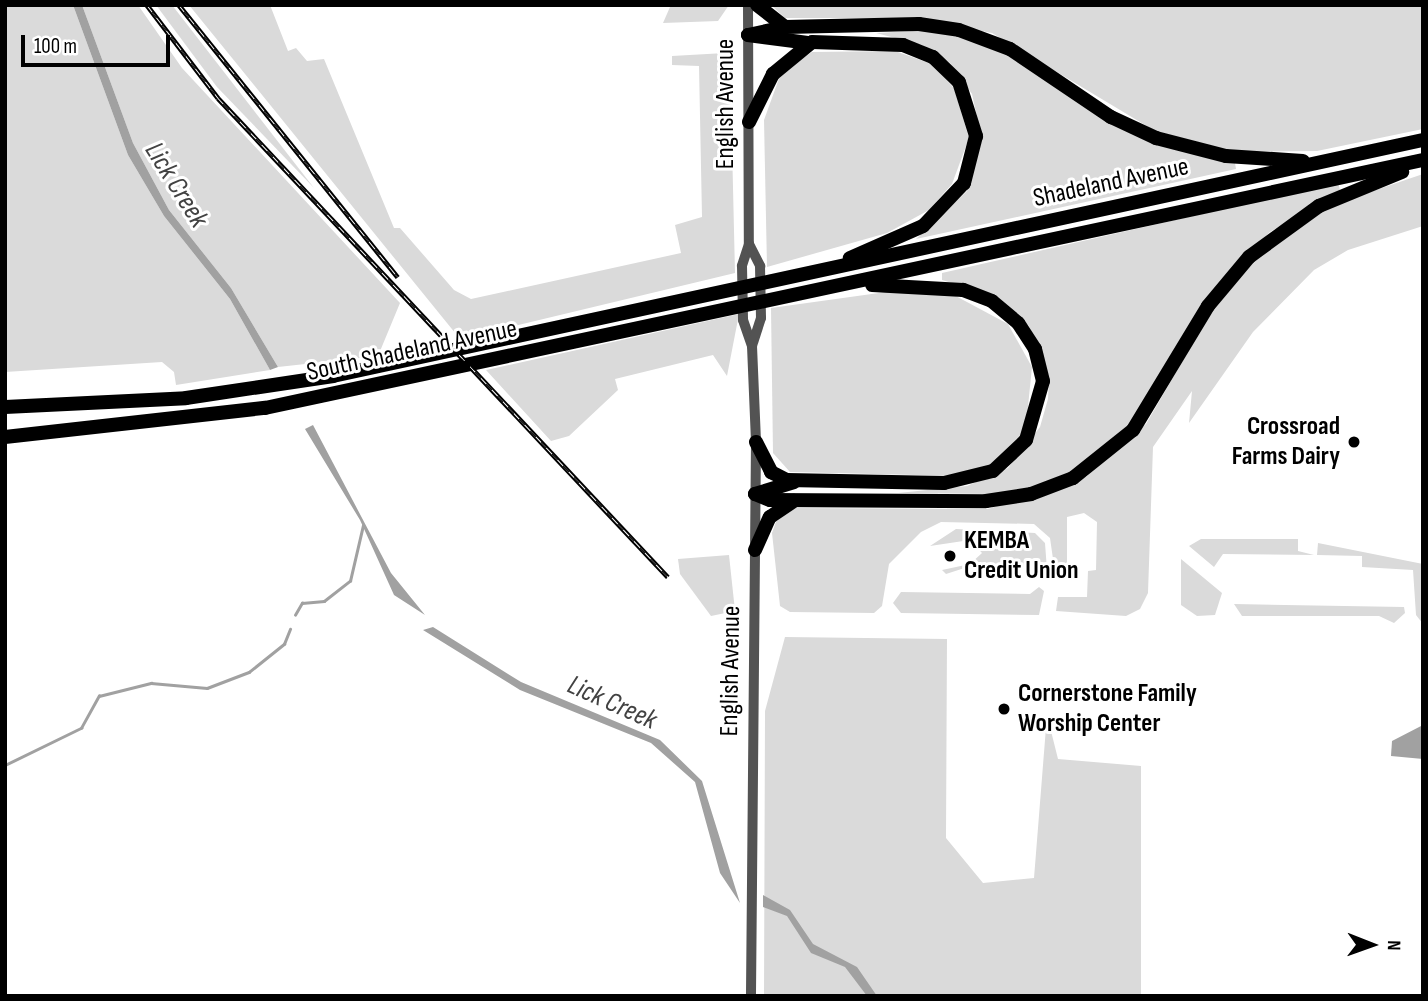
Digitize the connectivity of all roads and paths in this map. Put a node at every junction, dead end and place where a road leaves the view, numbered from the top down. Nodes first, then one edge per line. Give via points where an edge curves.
1 (748, 5) edge
2 (757, 5) edge
3 (785, 27) junction
4 (748, 35) junction
5 (812, 43) junction
6 (749, 122) junction
7 (1423, 140) edge
8 (1423, 162) edge
9 (1319, 163) junction
10 (749, 244) junction
11 (809, 274) junction
12 (825, 288) junction
13 (752, 346) junction
14 (5, 407) edge
15 (5, 437) edge
16 (756, 442) junction
17 (797, 482) junction
18 (755, 494) junction
19 (799, 499) junction
20 (755, 550) junction
21 (751, 996) edge

1 - 4 street, English Avenue
2 - 3 highway
3 - 4 highway
3 - 9 highway via 959,30 1010,49 1111,117 1156,138 1226,156
4 - 5 highway
4 - 6 street, English Avenue
5 - 6 highway via 773,74
5 - 11 highway via 899,44 933,57 959,82 976,136 964,183 927,224
6 - 10 street, English Avenue
7 - 9 highway, Shadeland Avenue
8 - 12 highway, Shadeland Avenue
8 - 19 highway via 1331,199 1263,244 1208,306 1133,430 1073,478 996,500
9 - 11 highway, Shadeland Avenue
10 - 13 street, English Avenue via 742,266 743,320
10 - 13 street, English Avenue via 760,266 761,318
11 - 14 highway, South Shadeland Avenue via 209,396
12 - 15 highway, South Shadeland Avenue via 229,414
12 - 17 highway via 914,283 987,299 1028,337 1040,363 1042,398 1021,447 972,479
13 - 16 street, English Avenue
16 - 17 highway via 771,472
16 - 18 street, English Avenue
17 - 18 highway
18 - 19 highway
18 - 20 street, English Avenue
19 - 20 highway via 772,514
20 - 21 street, English Avenue

